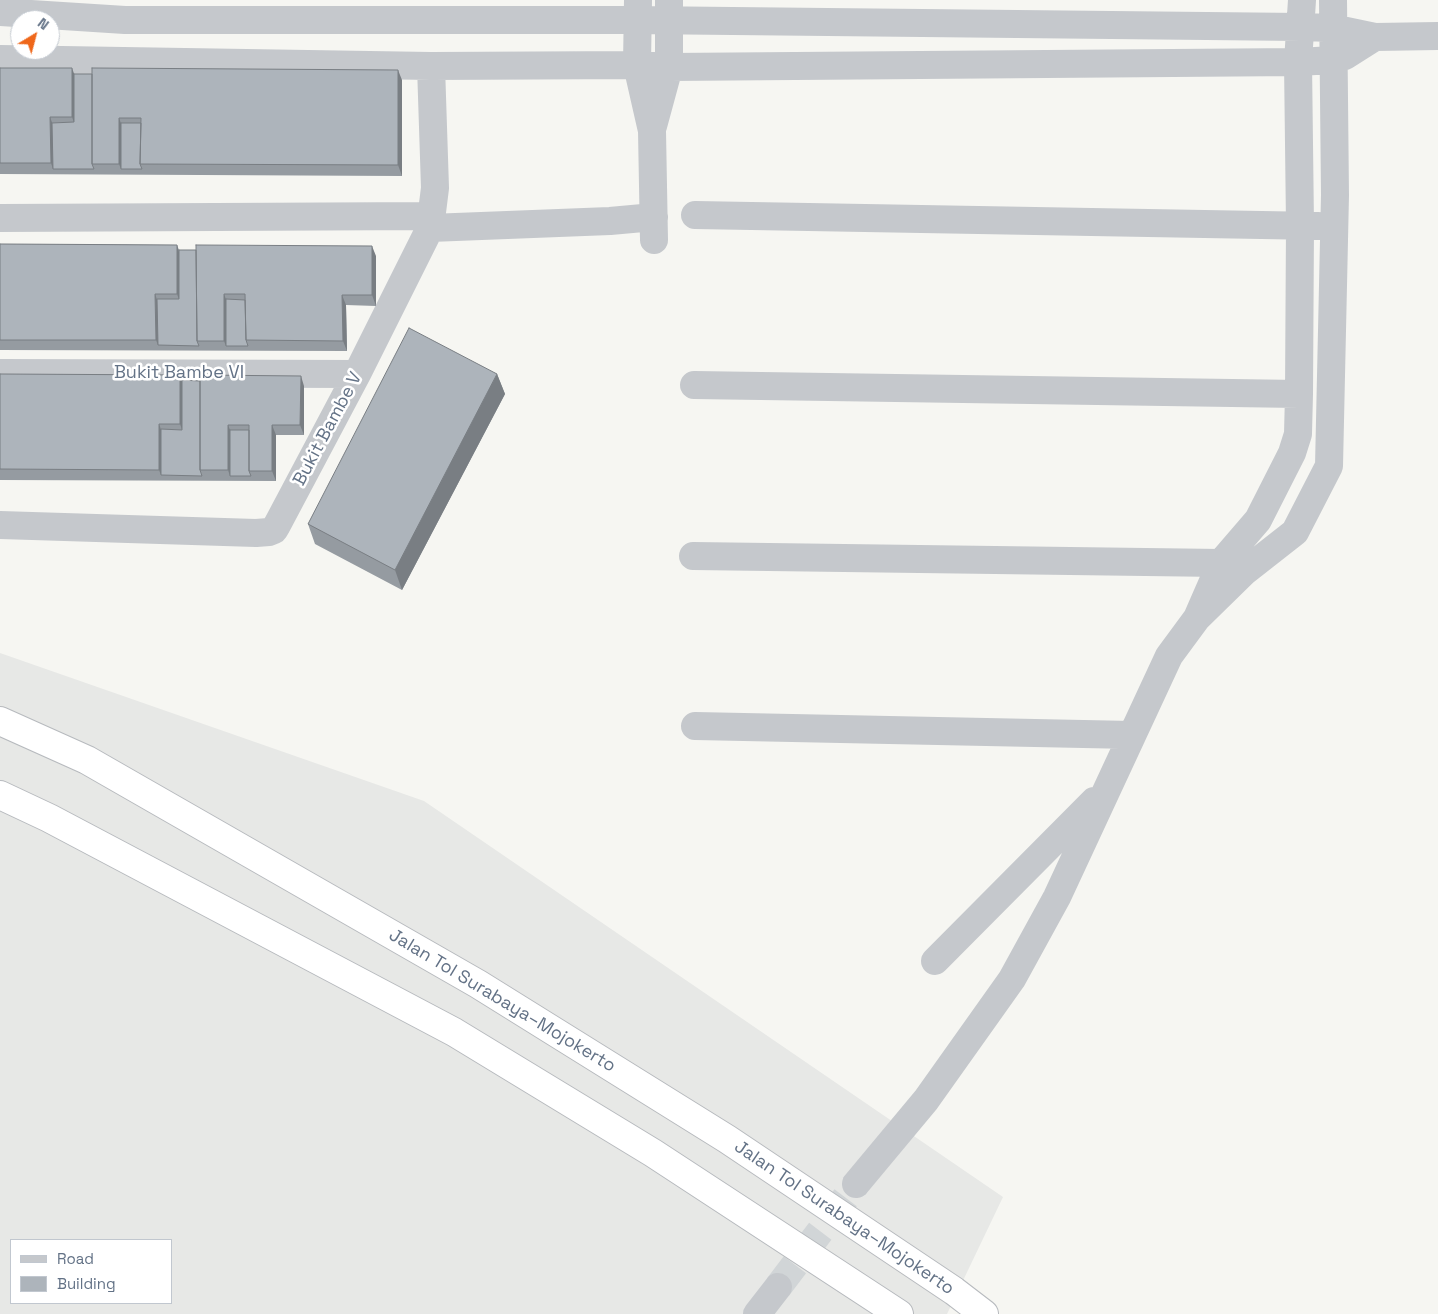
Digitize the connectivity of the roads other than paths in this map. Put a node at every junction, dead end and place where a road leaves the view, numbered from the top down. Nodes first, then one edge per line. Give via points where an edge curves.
1 (1302, 0) edge
2 (1333, 0) edge
3 (118, 10) edge
4 (638, 10) edge
5 (669, 11) edge
6 (0, 12) edge
7 (1301, 27) junction
8 (1332, 28) junction
9 (1375, 36) junction
10 (1438, 36) edge
11 (0, 59) edge
12 (1333, 60) junction
13 (1298, 62) junction
14 (637, 65) junction
15 (431, 66) junction
16 (669, 67) junction
17 (652, 130) junction
18 (695, 215) dead end
19 (0, 218) edge
20 (430, 222) junction
21 (1300, 225) junction
22 (1334, 227) junction
23 (0, 373) edge
24 (357, 374) junction
25 (694, 385) dead end
26 (1299, 394) junction
27 (1292, 453) junction
28 (1329, 466) junction
29 (1258, 520) junction
30 (0, 525) edge
31 (1295, 532) junction
32 (694, 556) dead end
33 (1232, 568) junction
34 (0, 721) edge
35 (695, 726) dead end
36 (1132, 735) junction
37 (1107, 788) junction
38 (0, 795) edge
39 (935, 961) dead end
40 (856, 1184) tunnel mouth
41 (778, 1287) tunnel mouth
42 (758, 1314) edge
43 (899, 1314) edge
44 (984, 1314) edge

1 - 7 street
2 - 8 street
3 - 4 street
3 - 6 street
4 - 5 street
4 - 14 street
5 - 7 street
5 - 16 street
7 - 8 street
7 - 13 street
8 - 9 street
8 - 12 street
9 - 10 street
9 - 12 street
11 - 15 street
12 - 13 street
12 - 22 street
13 - 16 street
13 - 21 street
14 - 15 street
14 - 16 street
14 - 17 street
15 - 20 street, Bukit Bambe V via 436,188
16 - 17 street
17 - 20 street via 654,229 610,221
18 - 21 street
19 - 20 street
20 - 24 street, Bukit Bambe V
21 - 22 street
21 - 26 street
22 - 28 street
23 - 24 street, Bukit Bambe VI
24 - 30 street, Bukit Bambe V via 277,525 269,532
25 - 26 street
26 - 27 street via 1298,434
27 - 28 street
27 - 29 street
28 - 31 street
29 - 31 street
29 - 33 street
31 - 33 street
32 - 33 street
33 - 36 street via 1169,656
34 - 44 highway, Jalan Tol Surabaya–Mojokerto via 87,760 478,984 728,1139
35 - 36 street
36 - 37 street
37 - 39 street
37 - 40 street via 1057,897 1012,979 926,1100
38 - 43 highway via 454,1032 653,1153
41 - 42 street

